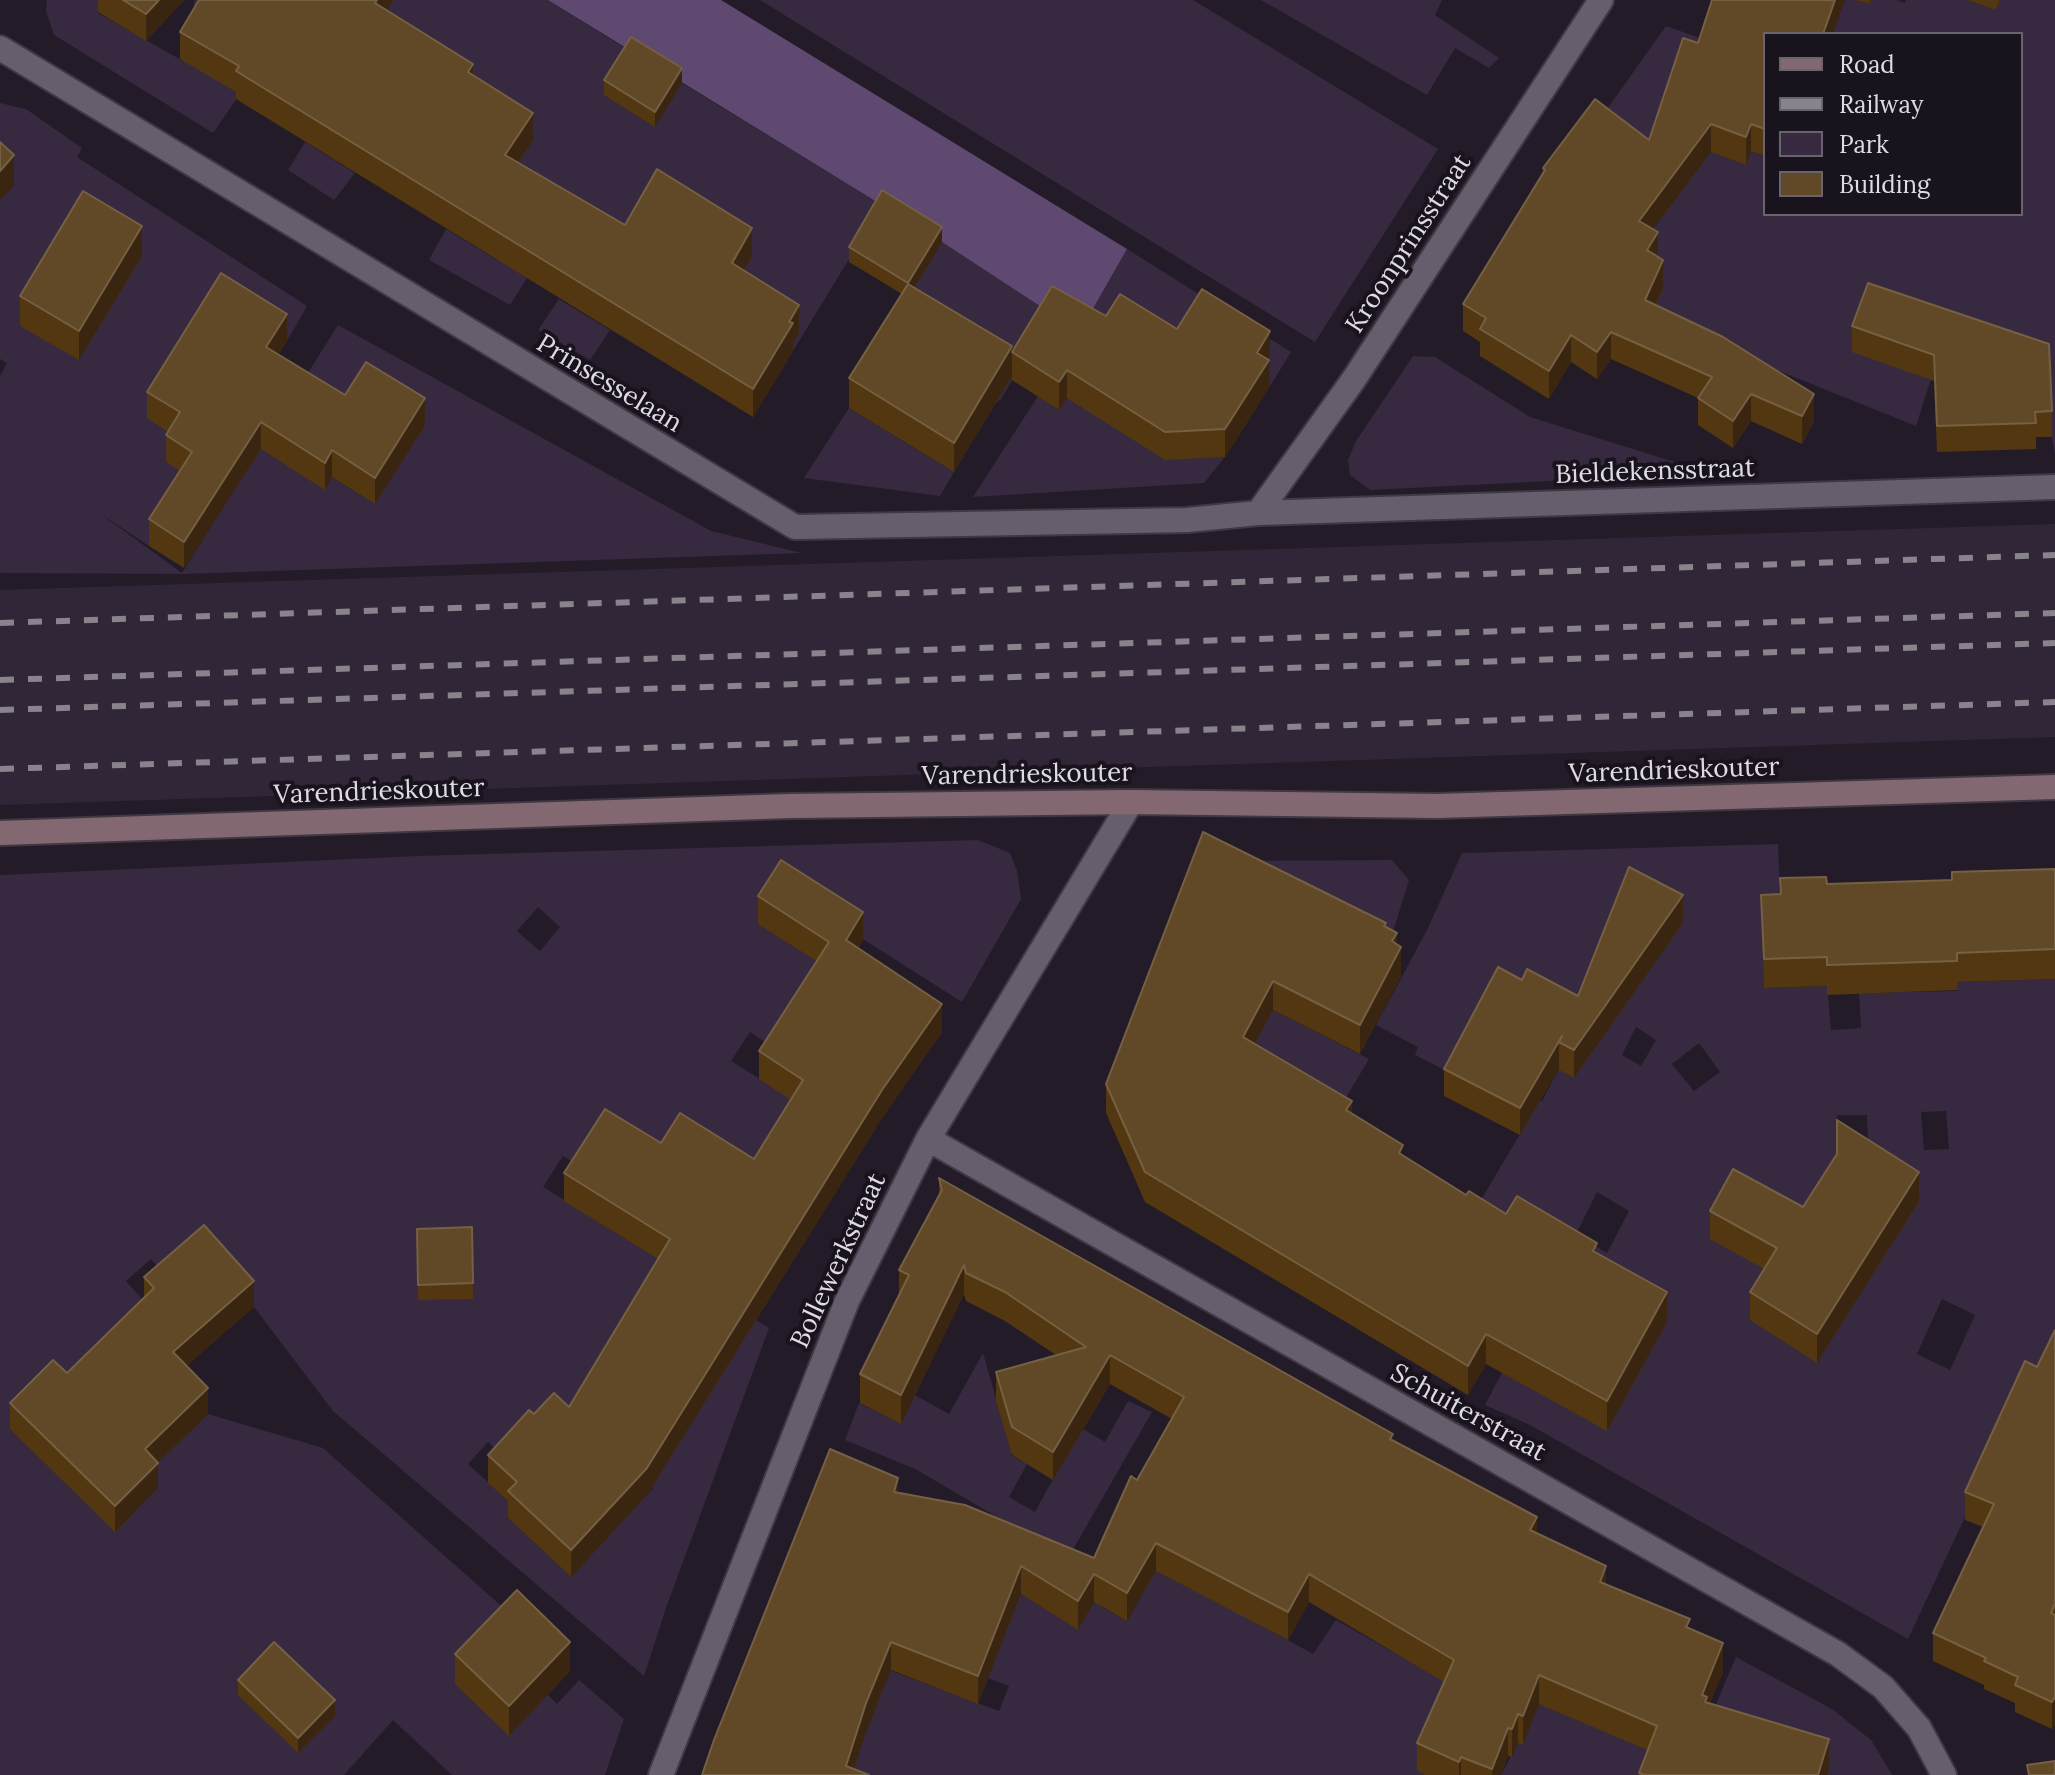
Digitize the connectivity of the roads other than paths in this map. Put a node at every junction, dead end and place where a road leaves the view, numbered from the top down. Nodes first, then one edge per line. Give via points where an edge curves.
1 (1601, 0) edge
2 (0, 48) edge
3 (2055, 487) edge
4 (1258, 513) junction
5 (2055, 787) edge
6 (1131, 802) junction
7 (0, 833) edge
8 (928, 1139) junction
9 (661, 1775) edge
10 (1944, 1775) edge

1 - 4 street, Kroonprinsstraat via 1354,379
2 - 4 street, Prinsesselaan via 795,527 1187,520
3 - 4 street, Bieldekensstraat
5 - 6 street, Varendrieskouter via 1437,806
6 - 7 street, Varendrieskouter via 773,806
6 - 8 street, Bollewerkstraat
8 - 9 street, Bollewerkstraat via 847,1301
8 - 10 street, Schuiterstraat via 1838,1654 1883,1687 1919,1728

